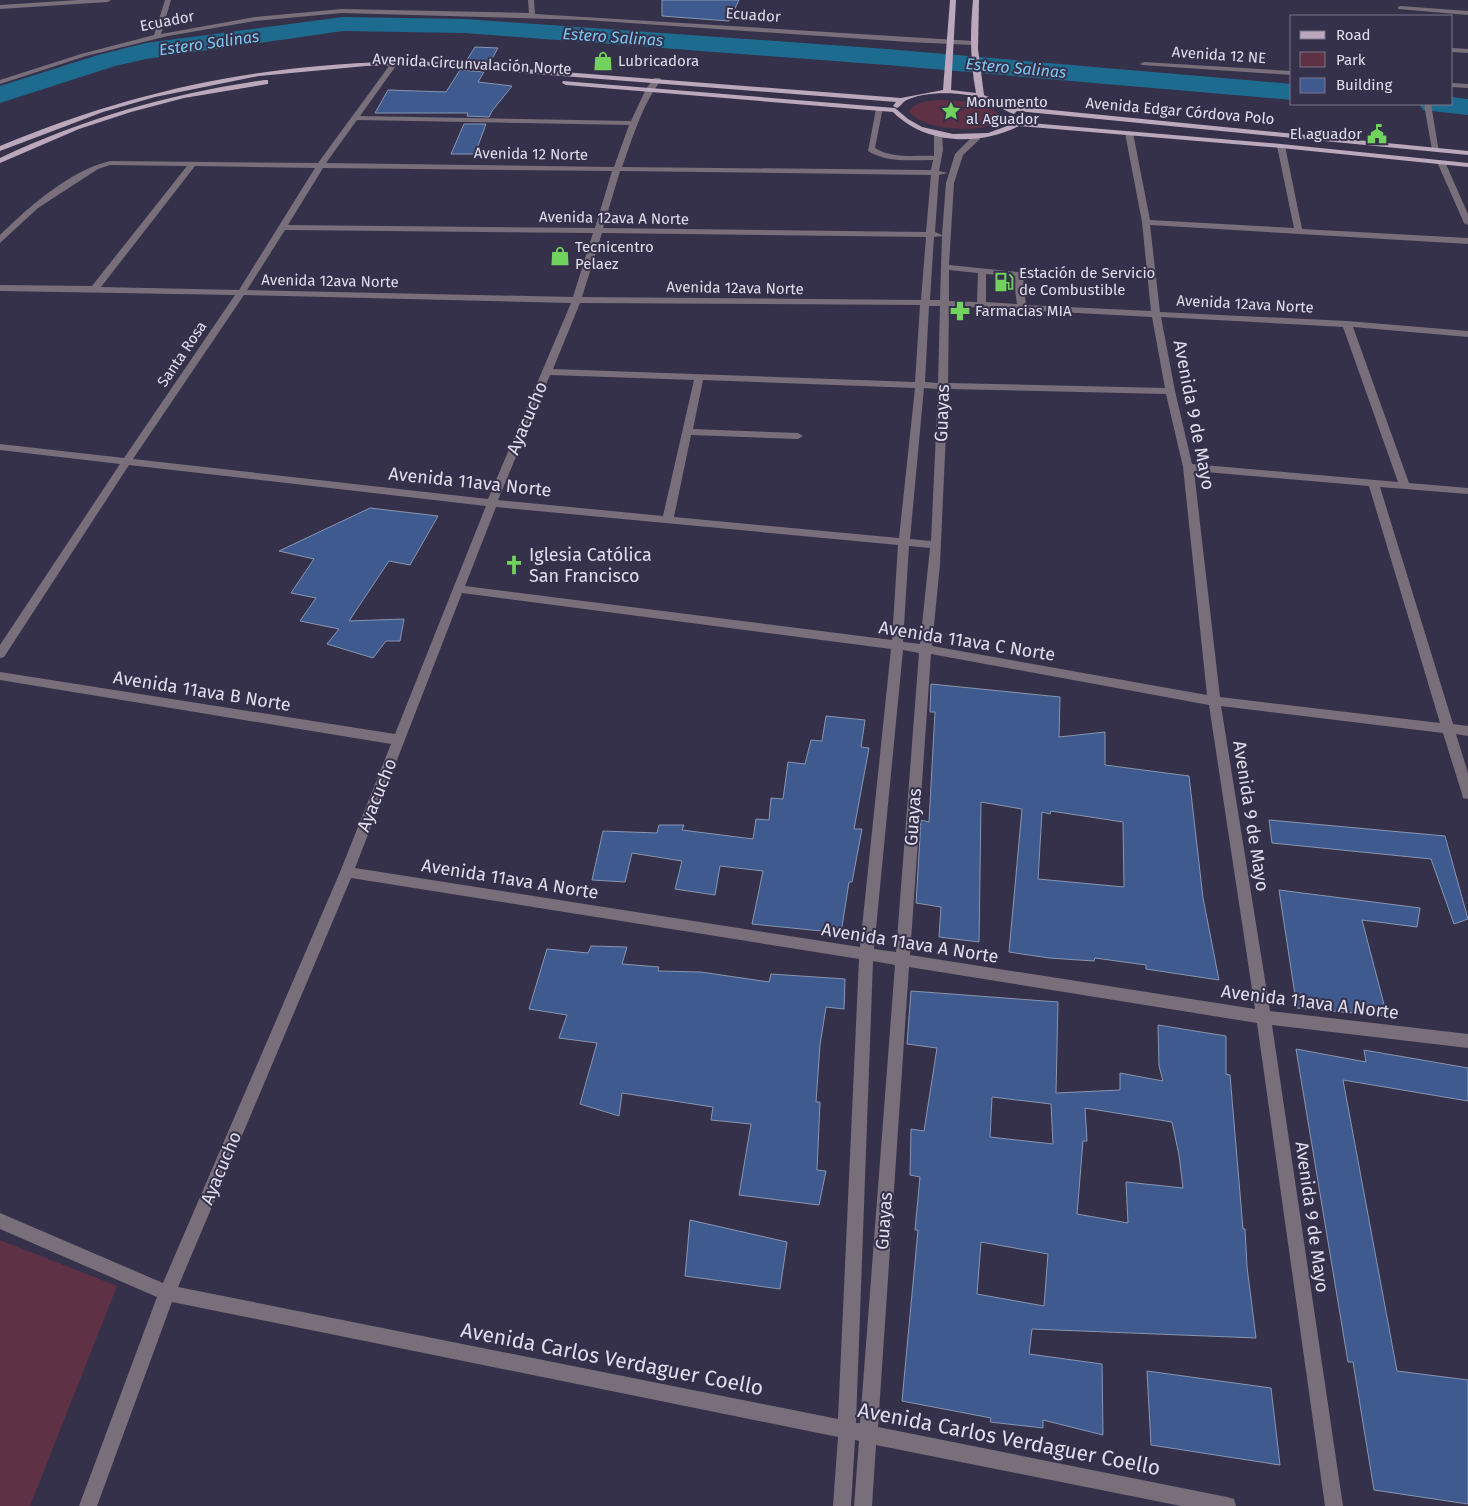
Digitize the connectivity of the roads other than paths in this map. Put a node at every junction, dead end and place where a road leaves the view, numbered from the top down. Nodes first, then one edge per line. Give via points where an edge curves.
1 (108, 0) edge
2 (168, 0) edge
3 (531, 0) edge
4 (953, 0) edge
5 (976, 0) edge
6 (1398, 0) edge
7 (0, 6) edge
8 (1400, 8) junction
9 (1468, 13) edge
10 (532, 14) junction
11 (1401, 15) edge
12 (157, 35) junction
13 (949, 42) junction
14 (973, 43) junction
15 (1453, 50) edge
16 (1468, 51) edge
17 (394, 63) junction
18 (1144, 64) dead end
19 (388, 70) junction
20 (416, 72) dead end
21 (444, 73) dead end
22 (1290, 73) edge
23 (341, 74) dead end
24 (277, 80) dead end
25 (0, 82) edge
26 (653, 84) junction
27 (1453, 85) edge
28 (1468, 86) edge
29 (946, 91) junction
30 (981, 97) junction
31 (900, 100) junction
32 (1427, 106) edge
33 (1008, 108) junction
34 (880, 109) junction
35 (895, 110) junction
36 (353, 118) junction
37 (634, 123) junction
38 (1018, 124) junction
39 (1129, 133) junction
40 (938, 134) junction
41 (977, 137) junction
42 (1281, 146) junction
43 (0, 149) edge
44 (1436, 150) junction
45 (1468, 153) edge
46 (936, 158) junction
47 (0, 161) edge
48 (1441, 162) junction
49 (194, 163) junction
50 (1468, 164) edge
51 (321, 165) junction
52 (616, 169) junction
53 (935, 172) junction
54 (951, 174) junction
55 (1146, 222) junction
56 (1468, 223) edge
57 (283, 227) junction
58 (597, 232) junction
59 (1299, 232) junction
60 (930, 234) junction
61 (946, 236) junction
62 (0, 240) edge
63 (1468, 241) edge
64 (945, 267) junction
65 (982, 270) junction
66 (0, 288) edge
67 (94, 289) junction
68 (241, 293) junction
69 (577, 300) junction
70 (925, 303) junction
71 (945, 303) junction
72 (982, 304) junction
73 (1022, 307) junction
74 (1156, 313) junction
75 (1347, 324) junction
76 (1468, 334) edge
77 (546, 372) junction
78 (699, 378) junction
79 (920, 385) junction
80 (943, 386) junction
81 (1170, 390) junction
82 (687, 432) junction
83 (798, 436) dead end
84 (0, 447) edge
85 (126, 462) junction
86 (1188, 467) junction
87 (1374, 484) junction
88 (1405, 487) junction
89 (1468, 491) edge
90 (492, 503) junction
91 (668, 519) junction
92 (904, 543) junction
93 (936, 545) junction
94 (459, 589) junction
95 (897, 647) junction
96 (925, 649) junction
97 (0, 654) edge
98 (0, 676) edge
99 (1214, 701) junction
100 (1448, 728) junction
101 (1468, 731) edge
102 (399, 740) junction
103 (1468, 794) edge
104 (347, 872) junction
105 (866, 955) junction
106 (903, 960) junction
107 (1264, 1017) junction
108 (1468, 1041) edge
109 (0, 1221) edge
110 (167, 1294) junction
111 (847, 1429) junction
112 (869, 1433) junction
113 (88, 1506) edge
114 (842, 1506) edge
115 (864, 1506) edge
116 (1227, 1506) edge
117 (1334, 1506) edge

1 - 7 street
2 - 12 street
3 - 10 street
4 - 13 main road
5 - 14 main road
6 - 8 street
8 - 9 street
8 - 11 street
10 - 12 street, Ecuador via 345,8
10 - 13 street, Ecuador
12 - 25 street, Ecuador
13 - 14 street, Ecuador
13 - 29 main road
14 - 30 main road
15 - 16 street
17 - 19 street, Santa Rosa
17 - 26 main road, Avenida Circunvalación Norte
17 - 43 main road, Avenida Circunvalación Norte via 282,71 192,86 95,112 44,129
18 - 22 street, Avenida 12 NE
19 - 20 main road, Avenida Circunvalación Norte
19 - 23 main road, Avenida Circunvalación Norte
19 - 36 street, Santa Rosa
21 - 26 main road, Avenida Circunvalación Norte
24 - 47 main road via 200,94 99,120 51,137
26 - 31 main road, Avenida Circunvalación Norte
26 - 34 main road, Avenida Circunvalación Norte
26 - 37 street, Ayacucho
27 - 28 street
29 - 30 main road, Avenida Edgar Córdova Polo
29 - 31 main road, Avenida Circunvalación Norte
30 - 33 main road, Avenida Edgar Córdova Polo
31 - 35 main road
32 - 44 street
33 - 38 main road via 1018,116
33 - 44 main road, Avenida Edgar Córdova Polo
34 - 35 main road, Avenida Circunvalación Norte
34 - 46 street via 871,149 876,153
35 - 40 main road via 915,126
36 - 37 street
36 - 51 street, Santa Rosa
37 - 52 street, Ayacucho
38 - 39 main road, Avenida Edgar Córdova Polo
38 - 41 main road via 998,134
39 - 42 main road, Avenida Edgar Córdova Polo
39 - 55 street, Avenida 9 de Mayo
40 - 41 main road
40 - 46 street, Guayas
41 - 54 street, Guayas via 959,154
42 - 48 main road, Avenida Edgar Córdova Polo
42 - 59 street
44 - 45 main road, Avenida Edgar Córdova Polo
46 - 53 street, Guayas
48 - 50 main road, Avenida Edgar Córdova Polo
48 - 56 street
49 - 51 street, Avenida 12 Norte
49 - 62 street, Avenida 12 Norte via 110,163 95,167 35,206
49 - 67 street
51 - 52 street, Avenida 12 Norte
51 - 57 street, Santa Rosa
52 - 53 street, Avenida 12 Norte
52 - 58 street, Ayacucho
53 - 54 street, Avenida 12 Norte
53 - 60 street, Guayas
54 - 61 street, Guayas
55 - 59 street
55 - 74 street, Avenida 9 de Mayo
57 - 58 street, Avenida 12ava A Norte
57 - 68 street, Santa Rosa
58 - 60 street, Avenida 12ava A Norte
58 - 69 street, Ayacucho
59 - 63 street
60 - 61 street, Avenida 12ava A Norte
60 - 70 street, Guayas
61 - 64 street, Guayas
64 - 65 street
64 - 71 street, Guayas
65 - 72 street
65 - 73 street via 1019,276
66 - 67 street, Avenida 12ava Norte
67 - 68 street, Avenida 12ava Norte
68 - 69 street, Avenida 12ava Norte
68 - 85 street, Santa Rosa
69 - 70 street, Avenida 12ava Norte
69 - 77 street, Ayacucho
70 - 71 street, Avenida 12ava Norte
70 - 79 street, Guayas
71 - 72 street, Avenida 12ava Norte
71 - 80 street, Guayas
72 - 73 street, Avenida 12ava Norte
73 - 74 street, Avenida 12ava Norte
74 - 75 street, Avenida 12ava Norte
74 - 81 street, Avenida 9 de Mayo
75 - 76 street, Avenida 12ava Norte
75 - 88 street
77 - 78 street
77 - 90 street, Ayacucho
78 - 79 street
78 - 82 street
79 - 80 street
79 - 92 street, Guayas
80 - 81 street
80 - 93 street, Guayas
81 - 86 street, Avenida 9 de Mayo
82 - 83 street
82 - 91 street
84 - 85 street, Avenida 11ava Norte
85 - 90 street, Avenida 11ava Norte
85 - 97 street, Santa Rosa
86 - 87 street
86 - 99 street, Avenida 9 de Mayo
87 - 88 street
87 - 100 street
88 - 89 street
90 - 91 street, Avenida 11ava Norte
90 - 94 street, Ayacucho
91 - 92 street, Avenida 11ava Norte
92 - 93 street, Avenida 11ava Norte
92 - 95 street, Guayas
93 - 96 street, Guayas
94 - 95 street, Avenida 11ava C Norte
94 - 102 street, Ayacucho
95 - 96 street, Avenida 11ava C Norte
95 - 105 street, Guayas
96 - 99 street, Avenida 11ava C Norte
96 - 106 street, Guayas
98 - 102 street, Avenida 11ava B Norte
99 - 100 street, Avenida 11ava C Norte
99 - 107 street, Avenida 9 de Mayo
100 - 101 street, Avenida 11ava C Norte
100 - 103 street
102 - 104 street, Ayacucho
104 - 105 street, Avenida 11ava A Norte
104 - 110 street, Ayacucho
105 - 106 street, Avenida 11ava A Norte
105 - 111 street, Guayas
106 - 107 street, Avenida 11ava A Norte
106 - 112 street, Guayas
107 - 108 street, Avenida 11ava A Norte
107 - 117 street, Avenida 9 de Mayo
109 - 110 street, Avenida Carlos Verdaguer Coello
110 - 111 street, Avenida Carlos Verdaguer Coello
110 - 113 street, Ayacucho
111 - 112 street, Avenida Carlos Verdaguer Coello
111 - 114 street, Guayas
112 - 115 street, Guayas
112 - 116 street, Avenida Carlos Verdaguer Coello

